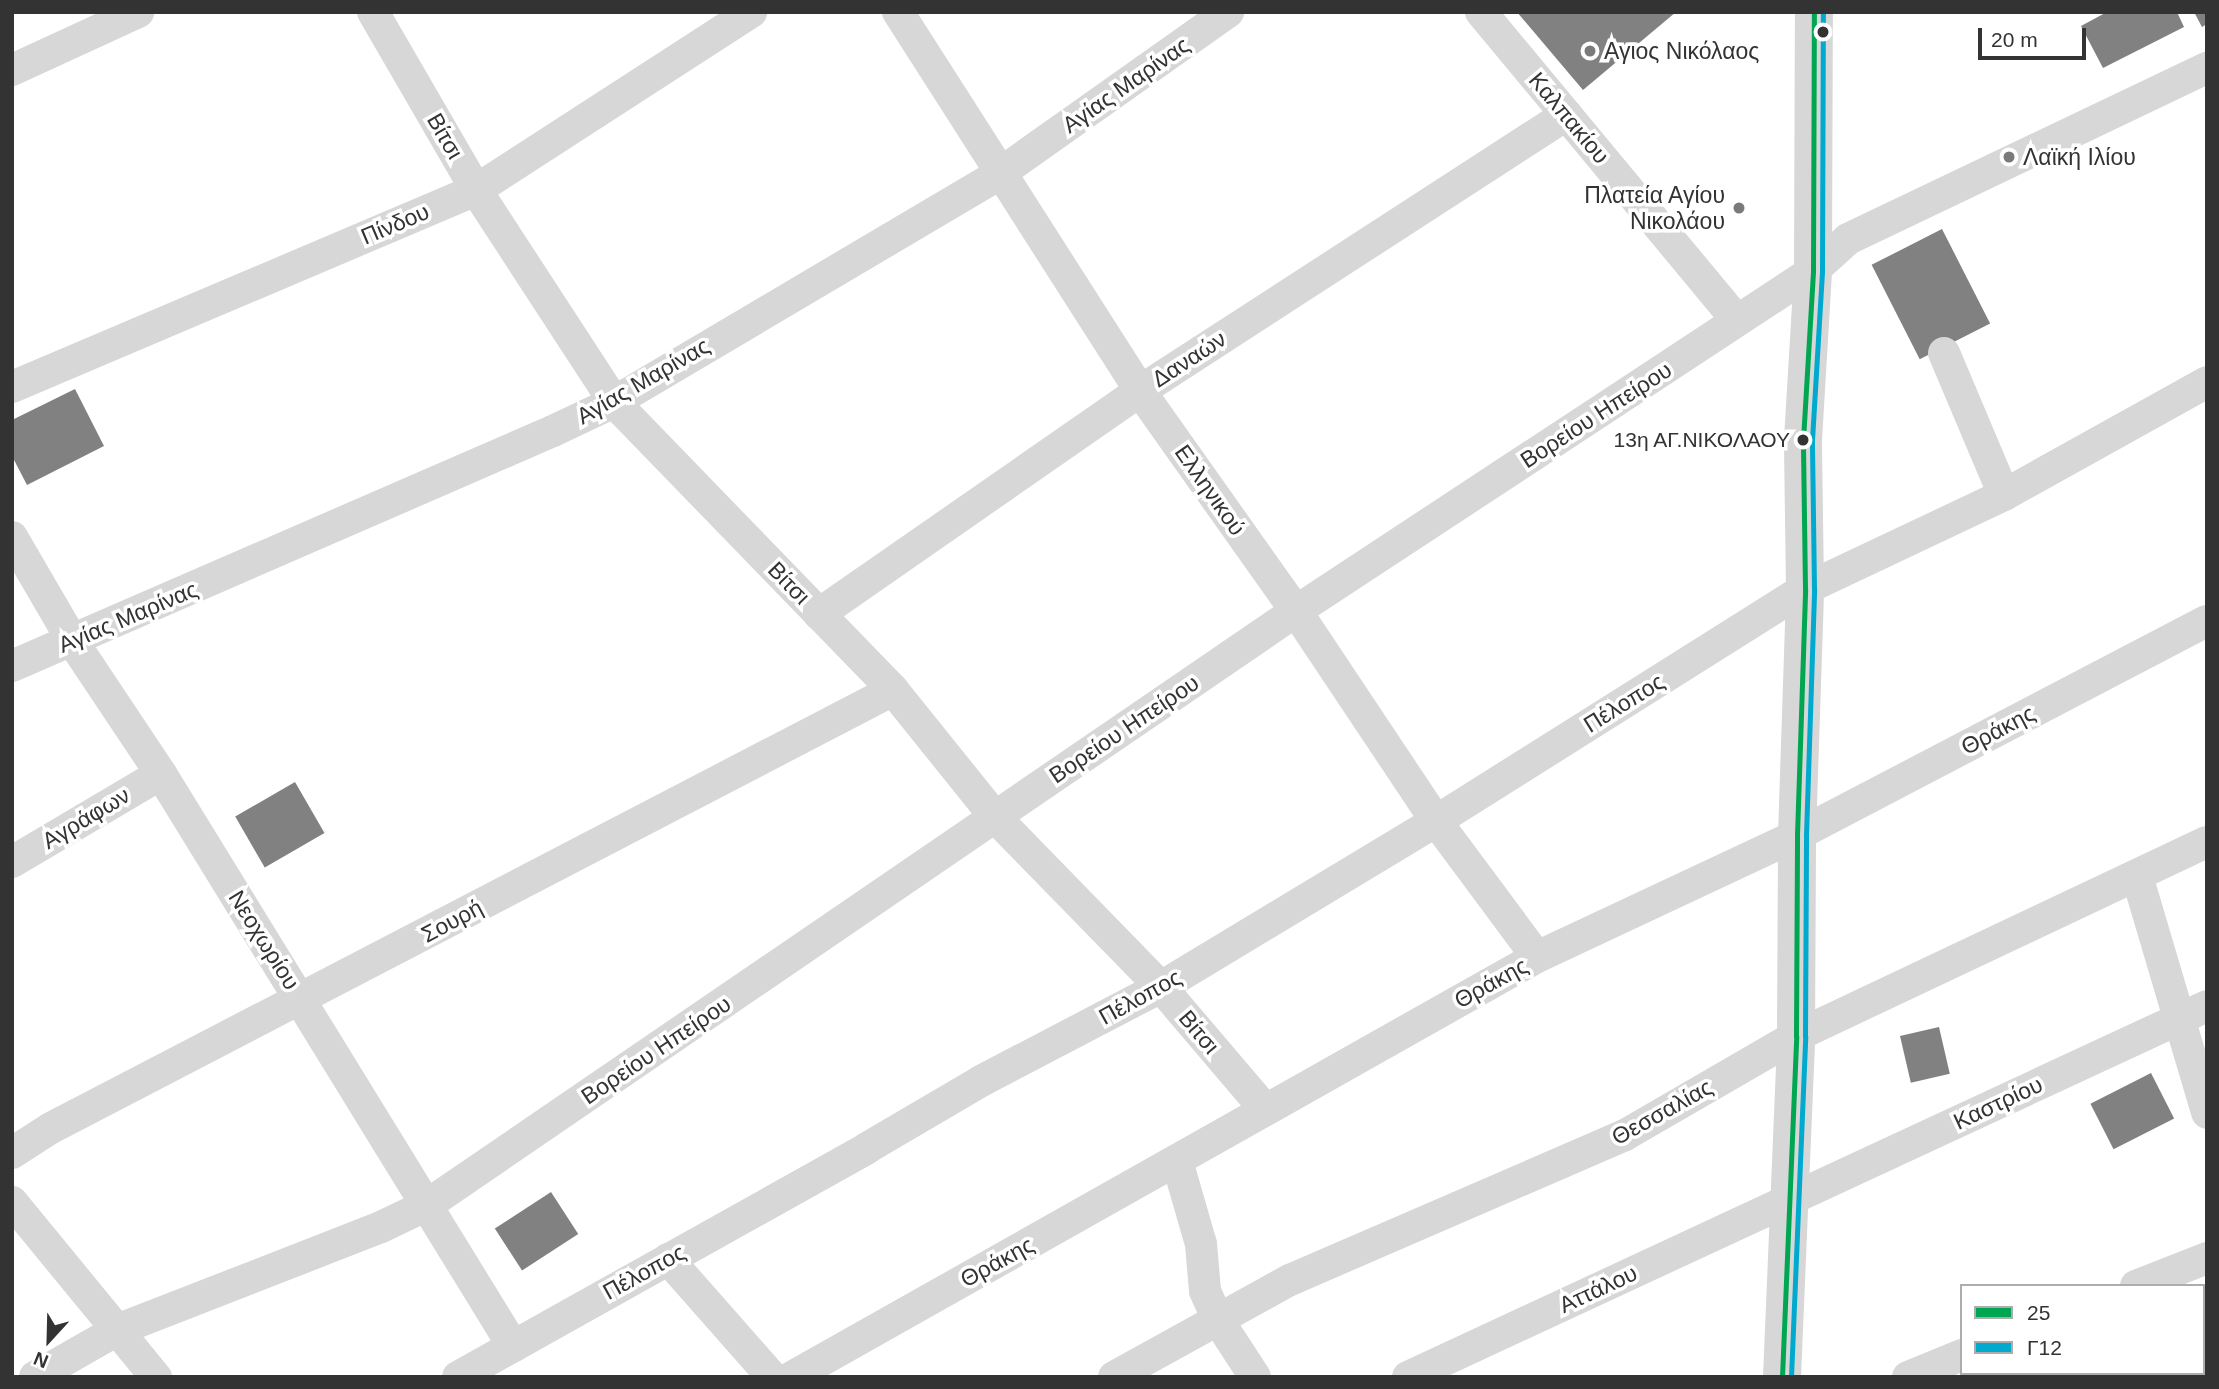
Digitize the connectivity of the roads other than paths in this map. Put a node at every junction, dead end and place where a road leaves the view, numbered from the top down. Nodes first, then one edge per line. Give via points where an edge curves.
1 (138, 12) edge
2 (373, 12) edge
3 (751, 12) edge
4 (898, 12) edge
5 (1228, 12) edge
6 (1481, 12) edge
7 (1814, 12) edge
8 (2207, 68) edge
9 (12, 70) edge
10 (1566, 114) junction
11 (999, 174) junction
12 (476, 190) junction
13 (1813, 271) junction
14 (1737, 320) junction
15 (1944, 354) dead end
16 (2207, 382) edge
17 (12, 387) edge
18 (1140, 391) junction
19 (614, 402) junction
20 (2004, 495) junction
21 (12, 537) edge
22 (1805, 589) junction
23 (1296, 611) junction
24 (819, 614) junction
25 (2207, 621) edge
26 (73, 642) junction
27 (12, 666) edge
28 (893, 690) junction
29 (161, 774) junction
30 (995, 817) junction
31 (1436, 821) junction
32 (1797, 835) junction
33 (2207, 842) edge
34 (12, 862) edge
35 (2137, 876) junction
36 (1537, 957) junction
37 (1161, 987) junction
38 (301, 1000) junction
39 (2207, 1006) edge
40 (2177, 1020) junction
41 (1796, 1036) junction
42 (1265, 1109) junction
43 (2207, 1113) edge
44 (12, 1153) edge
45 (1177, 1161) junction
46 (1788, 1201) junction
47 (12, 1202) edge
48 (427, 1205) junction
49 (2207, 1258) edge
50 (668, 1259) junction
51 (2141, 1284) edge
52 (1218, 1320) junction
53 (117, 1330) junction
54 (513, 1346) junction
55 (1960, 1356) edge
56 (35, 1377) edge
57 (156, 1377) edge
58 (458, 1377) edge
59 (772, 1377) edge
60 (792, 1377) edge
61 (1114, 1377) edge
62 (1255, 1377) edge
63 (1408, 1377) edge
64 (1782, 1377) edge
65 (1908, 1377) edge

1 - 9 street
2 - 12 street, Βίτσι
3 - 12 street, Πίνδου
4 - 11 street, Ελληνικού
5 - 11 street, Αγίας Μαρίνας
6 - 10 street, Καλπακίου
7 - 13 street
8 - 13 street, Βορείου Ηπείρου via 1848,239
10 - 14 street, Καλπακίου
10 - 18 street, Δαναών
11 - 18 street, Ελληνικού
11 - 19 street, Αγίας Μαρίνας
12 - 17 street, Πίνδου
12 - 19 street, Βίτσι
13 - 14 street, Βορείου Ηπείρου
13 - 22 street via 1803,440
14 - 23 street, Βορείου Ηπείρου
15 - 20 street
16 - 20 street, Πέλοπος
18 - 23 street, Ελληνικού
18 - 24 street, Δαναών
19 - 24 street, Βίτσι
19 - 26 street, Αγίας Μαρίνας
20 - 22 street, Πέλοπος
21 - 26 street, Νεοχωρίου
22 - 31 street, Πέλοπος
22 - 32 street
23 - 30 street, Βορείου Ηπείρου
23 - 31 street, Ελληνικού
24 - 28 street, Βίτσι
25 - 32 street, Θράκης
26 - 27 street, Αγίας Μαρίνας
26 - 29 street, Νεοχωρίου
28 - 30 street, Βίτσι
28 - 38 street, Σουρή
29 - 34 street, Αγράφων
29 - 38 street, Νεοχωρίου
30 - 37 street, Βίτσι
30 - 48 street, Βορείου Ηπείρου
31 - 36 street, Ελληνικού
31 - 37 street, Πέλοπος
32 - 36 street, Θράκης
32 - 41 street
33 - 35 street, Θεσσαλίας
35 - 40 street
35 - 41 street, Θεσσαλίας
36 - 42 street, Θράκης
37 - 42 street, Βίτσι
37 - 50 street, Πέλοπος via 981,1081
38 - 44 street, Σουρή via 51,1128
38 - 48 street, Νεοχωρίου
39 - 40 street, Καστρίου
40 - 43 street
40 - 46 street, Καστρίου
41 - 46 street
41 - 52 street, Θεσσαλίας via 1625,1135 1290,1280
42 - 45 street, Θράκης
45 - 52 street via 1201,1244 1205,1291
45 - 60 street, Θράκης
46 - 63 street, Αττάλου
46 - 64 street
47 - 53 street
48 - 53 street, Βορείου Ηπείρου
48 - 54 street, Νεοχωρίου
49 - 51 street
50 - 54 street, Πέλοπος
50 - 59 street
52 - 61 street, Θεσσαλίας
52 - 62 street
53 - 56 street, Βορείου Ηπείρου
53 - 57 street
54 - 58 street, Πέλοπος
55 - 65 street

